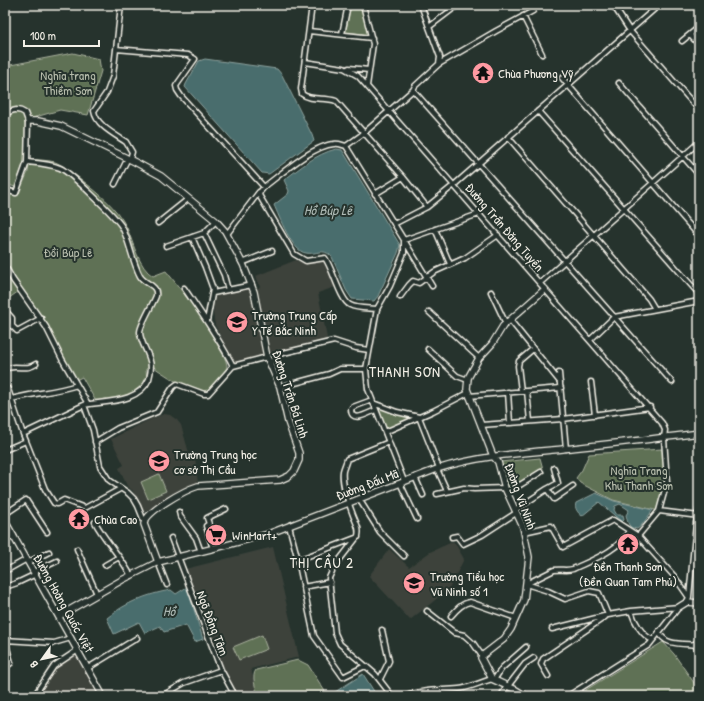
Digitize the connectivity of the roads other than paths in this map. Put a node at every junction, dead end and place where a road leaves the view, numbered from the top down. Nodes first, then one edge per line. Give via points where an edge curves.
1 (121, 5) edge
2 (312, 5) edge
3 (348, 5) edge
4 (363, 5) edge
5 (421, 5) edge
6 (458, 5) edge
7 (613, 5) edge
8 (659, 5) edge
9 (533, 11) dead end
10 (523, 16) junction
11 (429, 27) junction
12 (699, 27) edge
13 (309, 31) junction
14 (630, 31) junction
15 (342, 34) junction
16 (690, 35) junction
17 (372, 38) junction
18 (682, 41) dead end
19 (699, 45) edge
20 (116, 49) junction
21 (542, 54) dead end
22 (305, 62) junction
23 (439, 64) junction
24 (344, 68) junction
25 (369, 70) junction
26 (562, 78) dead end
27 (618, 83) dead end
28 (568, 84) junction
29 (367, 86) junction
30 (413, 90) junction
31 (699, 110) edge
32 (388, 111) junction
33 (538, 111) junction
34 (5, 114) edge
35 (28, 121) junction
36 (364, 133) junction
37 (508, 137) junction
38 (699, 142) edge
39 (346, 146) junction
40 (682, 157) junction
41 (129, 158) junction
42 (27, 162) junction
43 (479, 163) junction
44 (699, 175) edge
45 (403, 177) junction
46 (653, 183) junction
47 (115, 184) dead end
48 (454, 185) junction
49 (264, 186) junction
50 (5, 190) edge
51 (260, 192) junction
52 (375, 194) junction
53 (188, 199) junction
54 (427, 207) junction
55 (624, 208) junction
56 (479, 214) junction
57 (216, 221) junction
58 (158, 223) dead end
59 (394, 224) junction
60 (435, 229) junction
61 (204, 233) junction
62 (227, 234) junction
63 (498, 235) junction
64 (594, 235) junction
65 (699, 236) edge
66 (192, 238) junction
67 (404, 240) junction
68 (166, 246) dead end
69 (272, 251) dead end
70 (565, 261) junction
71 (242, 262) junction
72 (450, 264) junction
73 (5, 266) edge
74 (426, 277) junction
75 (540, 283) junction
76 (252, 285) junction
77 (432, 286) dead end
78 (184, 288) dead end
79 (546, 289) junction
80 (228, 290) junction
81 (491, 292) dead end
82 (213, 293) junction
83 (699, 294) edge
84 (400, 296) dead end
85 (699, 301) edge
86 (377, 309) junction
87 (655, 309) junction
88 (5, 310) edge
89 (429, 312) dead end
90 (41, 318) junction
91 (614, 318) junction
92 (207, 321) junction
93 (508, 322) junction
94 (5, 325) edge
95 (12, 326) junction
96 (590, 340) junction
97 (428, 349) dead end
98 (533, 349) junction
99 (369, 350) junction
100 (267, 357) junction
101 (480, 358) junction
102 (36, 364) dead end
103 (270, 365) junction
104 (233, 366) junction
105 (5, 368) edge
106 (366, 369) junction
107 (559, 373) dead end
108 (468, 380) junction
109 (560, 382) junction
110 (591, 382) dead end
111 (672, 382) dead end
112 (77, 385) junction
113 (8, 388) dead end
114 (280, 388) junction
115 (561, 388) junction
116 (521, 391) junction
117 (527, 391) junction
118 (508, 392) junction
119 (468, 394) junction
120 (11, 399) junction
121 (5, 401) edge
122 (373, 401) junction
123 (86, 405) junction
124 (650, 408) junction
125 (376, 410) junction
126 (595, 415) junction
127 (419, 417) junction
128 (563, 419) junction
129 (530, 422) junction
130 (510, 423) junction
131 (481, 425) junction
132 (385, 432) junction
133 (699, 433) edge
134 (23, 434) junction
135 (664, 438) junction
136 (26, 442) junction
137 (95, 442) junction
138 (389, 442) junction
139 (566, 449) junction
140 (5, 450) edge
141 (493, 456) junction
142 (554, 468) dead end
143 (438, 469) junction
144 (541, 472) dead end
145 (415, 478) junction
146 (402, 482) junction
147 (574, 486) dead end
148 (120, 489) junction
149 (546, 489) junction
150 (506, 490) junction
151 (447, 491) junction
152 (437, 494) dead end
153 (423, 495) dead end
154 (359, 499) junction
155 (349, 503) junction
156 (226, 509) dead end
157 (699, 509) edge
158 (658, 511) junction
159 (179, 512) dead end
160 (516, 512) junction
161 (5, 514) edge
162 (698, 516) edge
163 (418, 519) dead end
164 (5, 521) edge
165 (144, 521) junction
166 (95, 522) dead end
167 (288, 526) junction
168 (630, 531) junction
169 (47, 532) dead end
170 (524, 532) junction
171 (14, 536) junction
172 (358, 536) junction
173 (638, 536) junction
174 (452, 537) dead end
175 (171, 538) dead end
176 (5, 541) edge
177 (78, 548) dead end
178 (213, 549) junction
179 (49, 552) dead end
180 (201, 552) junction
181 (404, 556) dead end
182 (119, 557) junction
183 (177, 557) junction
184 (694, 558) junction
185 (699, 559) edge
186 (298, 560) junction
187 (28, 561) junction
188 (57, 561) dead end
189 (158, 562) junction
190 (105, 565) dead end
191 (5, 570) edge
192 (35, 573) junction
193 (131, 576) junction
194 (330, 582) junction
195 (526, 584) junction
196 (167, 585) dead end
197 (6, 586) edge
198 (304, 587) junction
199 (97, 594) junction
200 (688, 599) junction
201 (699, 603) edge
202 (679, 607) junction
203 (427, 611) dead end
204 (631, 611) junction
205 (608, 615) junction
206 (59, 616) junction
207 (450, 616) dead end
208 (516, 618) junction
209 (552, 629) dead end
210 (382, 630) dead end
211 (659, 631) junction
212 (71, 638) junction
213 (137, 638) dead end
214 (5, 640) edge
215 (653, 640) junction
216 (696, 644) edge
217 (526, 648) dead end
218 (78, 650) junction
219 (699, 651) edge
220 (482, 656) junction
221 (534, 658) dead end
222 (365, 666) junction
223 (5, 667) edge
224 (88, 668) junction
225 (221, 670) junction
226 (548, 676) dead end
227 (380, 679) junction
228 (493, 679) junction
229 (508, 686) junction
230 (234, 694) dead end
231 (34, 696) edge
232 (104, 696) edge
233 (162, 696) edge
234 (392, 696) edge
235 (406, 696) edge
236 (501, 696) edge
237 (526, 696) edge
238 (568, 696) edge

1 - 20 street
2 - 13 street
3 - 15 street
4 - 17 street
5 - 11 street
6 - 11 street
7 - 14 street
8 - 14 street
9 - 10 street
10 - 21 street
10 - 23 street
11 - 23 street via 440,57
12 - 16 street
13 - 15 street
13 - 22 street
14 - 28 street
14 - 31 street
15 - 17 street
16 - 18 street
16 - 19 street
17 - 25 street
20 - 41 street via 111,82 94,111 98,121 126,142 132,152
20 - 49 street via 188,55 196,59 176,86 177,90
22 - 24 street, Đường Trần Đăng Tuyển
22 - 36 street via 302,94 336,101
23 - 30 street
24 - 25 street
24 - 29 street, Đường Trần Đăng Tuyển via 358,76
25 - 29 street
26 - 28 street
27 - 40 street
28 - 33 street
28 - 46 street
29 - 32 street, Đường Trần Đăng Tuyển
30 - 32 street
30 - 43 street
32 - 36 street
32 - 48 street, Đường Trần Đăng Tuyển
33 - 37 street
33 - 55 street
34 - 35 street via 20,110 25,113
35 - 41 street, Đường Trần Bá Linh via 60,126
35 - 42 street
36 - 39 street
36 - 45 street
37 - 43 street
37 - 64 street
38 - 40 street
39 - 49 street via 334,144 314,150
39 - 52 street
40 - 44 street
40 - 46 street
41 - 47 street
41 - 53 street, Đường Trần Bá Linh via 161,176
42 - 50 street via 16,193
42 - 123 street via 53,166 65,171 103,205 121,226 141,276 156,288 157,292 140,332 150,360 151,370 147,383 140,392 130,397
43 - 48 street
43 - 70 street
45 - 52 street
45 - 54 street
46 - 55 street
46 - 65 street
48 - 54 street
48 - 56 street, Đường Trần Đăng Tuyển
49 - 51 street
51 - 62 street
51 - 86 street via 259,196 294,254 306,261 326,258 347,303
52 - 59 street
53 - 57 street, Đường Trần Bá Linh
53 - 58 street
54 - 59 street
55 - 64 street
55 - 83 street
56 - 60 street
56 - 63 street, Đường Trần Đăng Tuyển
57 - 61 street
57 - 62 street, Đường Trần Bá Linh
59 - 67 street
60 - 67 street
60 - 72 street
61 - 66 street
61 - 80 street via 224,275
62 - 71 street, Đường Trần Bá Linh
63 - 72 street via 465,258
63 - 75 street, Đường Trần Đăng Tuyển
64 - 70 street
64 - 87 street
66 - 68 street
66 - 82 street
67 - 74 street
67 - 86 street via 404,253
69 - 71 street
70 - 75 street
70 - 91 street
71 - 76 street, Đường Trần Bá Linh
72 - 74 street
73 - 90 street
74 - 77 street
74 - 84 street via 419,283 413,282
75 - 79 street, Đường Trần Đăng Tuyển
76 - 80 street
76 - 100 street, Đường Trần Bá Linh
78 - 92 street
79 - 93 street
79 - 96 street, Đường Trần Đăng Tuyển
80 - 82 street
81 - 93 street
82 - 92 street
85 - 87 street
86 - 99 street
87 - 91 street
88 - 95 street via 12,318
89 - 101 street
90 - 95 street via 17,331
90 - 112 street
91 - 96 street
91 - 111 street
92 - 104 street
93 - 98 street
93 - 101 street
94 - 95 street
96 - 124 street, Đường Trần Đăng Tuyển
97 - 108 street via 457,376
98 - 109 street
98 - 116 street via 518,364
99 - 103 street via 340,342 325,342 279,354
99 - 106 street
100 - 103 street, Đường Trần Bá Linh
100 - 104 street
101 - 108 street
102 - 105 street via 24,368
103 - 114 street, Đường Trần Bá Linh
104 - 137 street via 208,394 177,384 157,412 118,428
106 - 114 street via 340,370
106 - 122 street via 368,389
107 - 109 street
108 - 119 street
109 - 115 street
110 - 126 street
112 - 120 street
112 - 123 street
113 - 120 street
114 - 165 street, Đường Trần Bá Linh via 300,457 292,474 276,480 188,489 172,498
115 - 117 street
115 - 128 street
116 - 117 street
116 - 118 street
117 - 129 street
118 - 119 street
118 - 130 street
119 - 127 street
119 - 131 street, Đường Vũ Ninh
120 - 121 street
120 - 134 street
122 - 125 street
122 - 125 street via 353,407 351,413 356,417
122 - 127 street via 397,412
123 - 134 street
123 - 137 street
124 - 126 street
124 - 135 street, Đường Trần Đăng Tuyển via 662,423 665,430
125 - 132 street
126 - 128 street
127 - 132 street
127 - 143 street
128 - 129 street
128 - 139 street
129 - 130 street
130 - 131 street
131 - 141 street, Đường Vũ Ninh
132 - 138 street
133 - 135 street, Đường Đấu Mã
134 - 136 street
135 - 139 street, Đường Đấu Mã
135 - 158 street, Đường Trần Đăng Tuyển via 666,482
136 - 140 street
136 - 148 street via 45,489 54,503 64,500 85,508
137 - 148 street via 100,466 108,480
138 - 146 street
138 - 155 street via 347,459 343,472
139 - 141 street, Đường Đấu Mã
141 - 143 street, Đường Đấu Mã
141 - 150 street, Đường Vũ Ninh via 498,462
142 - 149 street via 558,483
143 - 145 street, Đường Đấu Mã
143 - 151 street
144 - 150 street
145 - 146 street, Đường Đấu Mã
145 - 153 street
146 - 154 street, Đường Đấu Mã
146 - 163 street
147 - 149 street via 554,500
148 - 165 street via 134,499
149 - 160 street
150 - 151 street via 464,488
150 - 160 street, Đường Vũ Ninh
151 - 152 street
154 - 155 street, Đường Đấu Mã
154 - 181 street via 380,532
155 - 167 street, Đường Đấu Mã
155 - 172 street via 358,525
156 - 178 street via 207,518 210,524 206,526
157 - 162 street
158 - 162 street
158 - 173 street
159 - 180 street via 196,538
160 - 170 street, Đường Vũ Ninh
160 - 174 street via 463,544 457,536
161 - 169 street via 26,500
162 - 184 street
164 - 171 street, Đường Hoàng Quốc Việt
165 - 189 street
166 - 182 street via 100,533
167 - 178 street, Đường Đấu Mã
167 - 186 street
168 - 170 street via 614,520 563,547 551,526
168 - 173 street
168 - 195 street via 611,550 574,569 554,570
170 - 195 street, Đường Vũ Ninh via 529,557
171 - 176 street
171 - 187 street, Đường Hoàng Quốc Việt
172 - 186 street
172 - 194 street via 334,567
173 - 200 street via 674,576
175 - 183 street, Ngõ Đồng Tâm
177 - 199 street
178 - 180 street, Đường Đấu Mã
179 - 187 street
180 - 183 street, Đường Đấu Mã
182 - 190 street
182 - 193 street
183 - 189 street, Đường Đấu Mã
183 - 225 street, Ngõ Đồng Tâm
184 - 185 street
184 - 200 street
186 - 198 street
187 - 191 street
187 - 192 street, Đường Hoàng Quốc Việt
188 - 192 street
189 - 193 street, Đường Đấu Mã
189 - 196 street
192 - 197 street
192 - 206 street, Đường Hoàng Quốc Việt
193 - 199 street, Đường Đấu Mã
194 - 198 street
194 - 222 street via 336,638
195 - 205 street via 565,599 589,592 599,593
195 - 208 street, Đường Vũ Ninh via 524,600
198 - 222 street via 314,636 343,677
199 - 206 street, Đường Đấu Mã
200 - 201 street
200 - 202 street
202 - 204 street
202 - 211 street
203 - 220 street via 455,633 464,635
204 - 205 street
204 - 215 street via 641,630
205 - 209 street
205 - 226 street via 543,659 541,664
206 - 212 street, Đường Hoàng Quốc Việt
207 - 208 street via 470,602
208 - 220 street, Đường Vũ Ninh via 504,639
210 - 227 street via 389,662
211 - 215 street
211 - 216 street via 669,642
212 - 214 street via 54,643
212 - 218 street, Đường Hoàng Quốc Việt
213 - 224 street
214 - 223 street via 11,663
215 - 238 street
216 - 219 street
217 - 228 street
218 - 224 street, Đường Hoàng Quốc Việt
218 - 231 street via 54,666
220 - 228 street
221 - 229 street via 525,664
222 - 227 street
224 - 232 street, Đường Hoàng Quốc Việt
225 - 230 street, Ngõ Đồng Tâm
225 - 233 street via 184,683
227 - 234 street
228 - 229 street
228 - 235 street via 460,689 435,690
229 - 236 street
229 - 237 street

